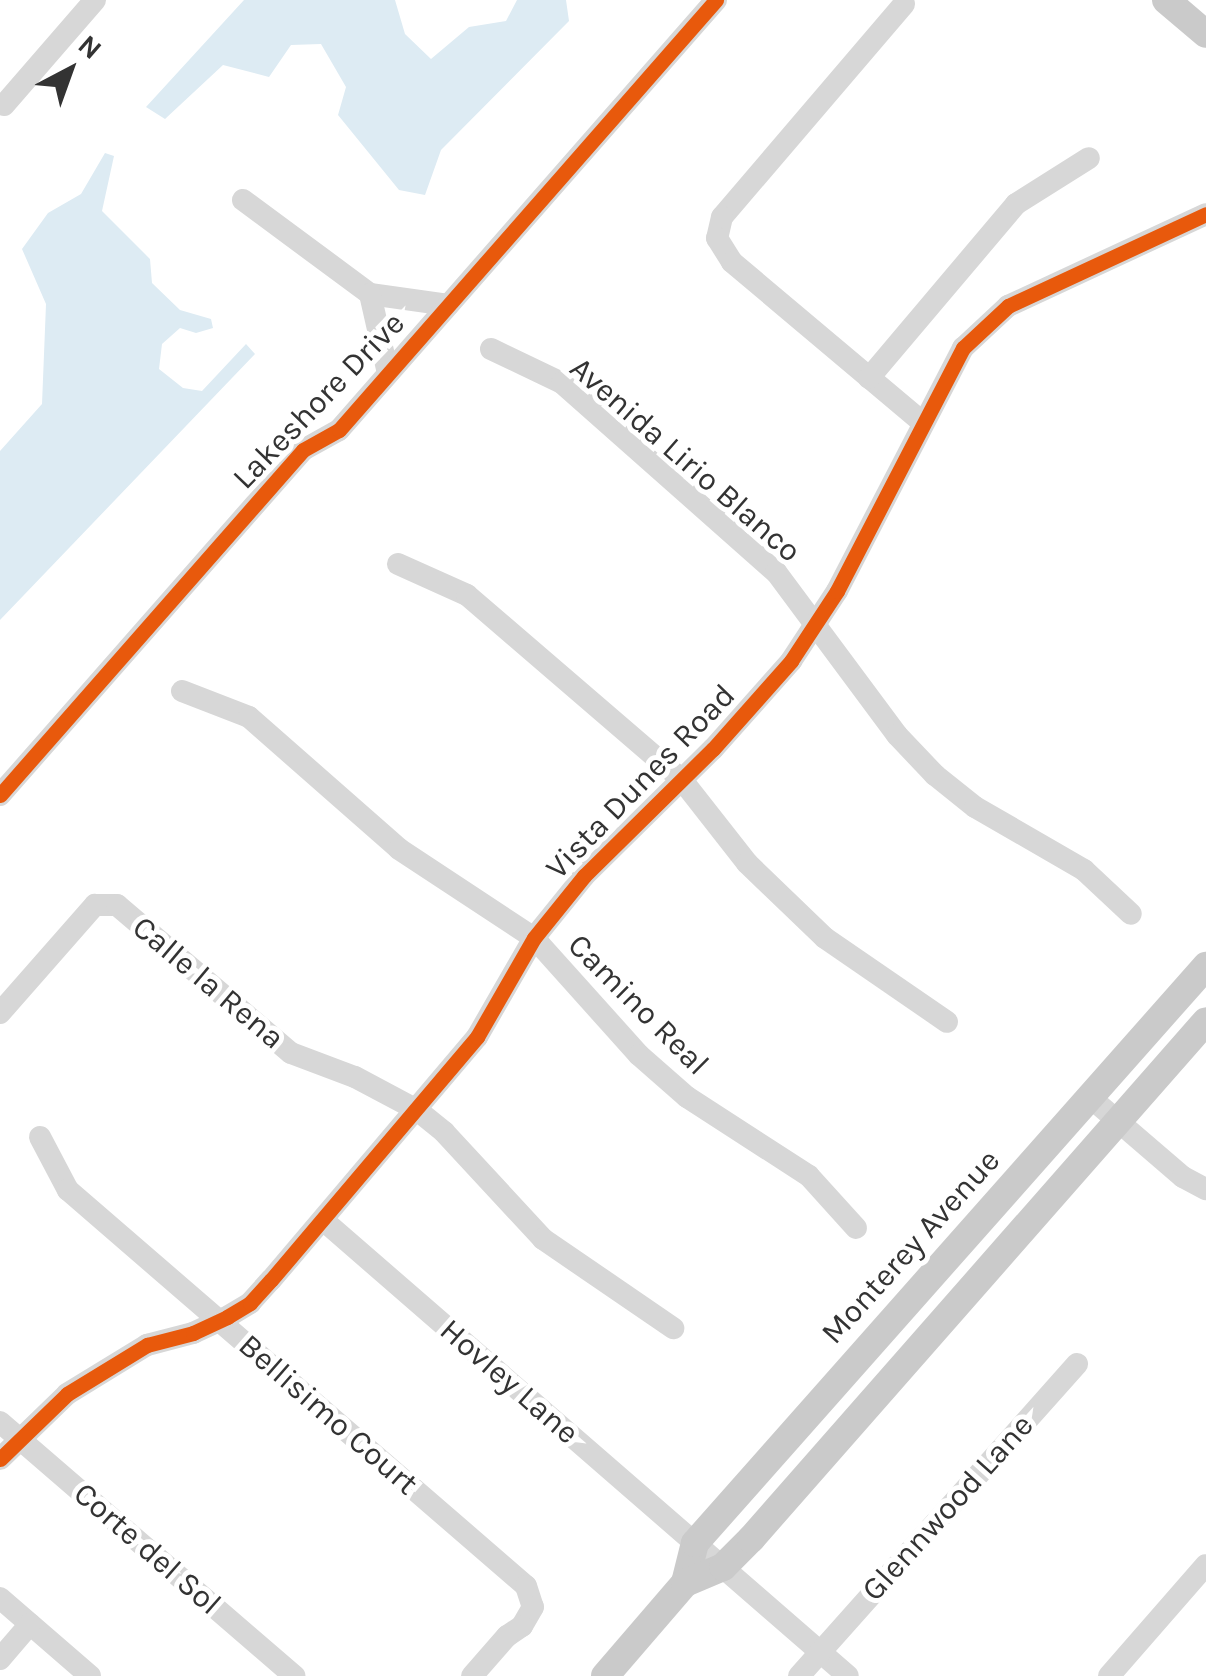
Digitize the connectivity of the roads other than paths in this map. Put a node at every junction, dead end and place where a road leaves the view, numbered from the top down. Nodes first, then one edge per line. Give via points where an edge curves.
1 (96, 0) edge
2 (716, 0) edge
3 (1166, 0) edge
4 (904, 4) dead end
5 (1206, 34) edge
6 (4, 105) dead end
7 (1089, 158) dead end
8 (243, 200) dead end
9 (1206, 214) edge
10 (370, 294) junction
11 (448, 305) junction
12 (491, 348) dead end
13 (388, 374) junction
14 (869, 378) junction
15 (923, 423) junction
16 (398, 564) dead end
17 (817, 624) junction
18 (182, 691) dead end
19 (682, 780) junction
20 (0, 794) edge
21 (1130, 914) dead end
22 (534, 938) junction
23 (1206, 966) edge
24 (0, 1013) edge
25 (1206, 1020) edge
26 (948, 1022) dead end
27 (1090, 1098) junction
28 (417, 1110) junction
29 (1116, 1123) junction
30 (40, 1138) dead end
31 (1206, 1189) edge
32 (322, 1220) junction
33 (856, 1228) dead end
34 (218, 1321) junction
35 (673, 1328) dead end
36 (1076, 1364) dead end
37 (0, 1422) edge
38 (18, 1438) junction
39 (0, 1459) edge
40 (696, 1543) junction
41 (1206, 1565) edge
42 (723, 1567) junction
43 (685, 1584) junction
44 (0, 1598) edge
45 (30, 1624) junction
46 (820, 1652) junction
47 (0, 1659) edge
48 (90, 1676) edge
49 (294, 1676) edge
50 (472, 1676) edge
51 (606, 1676) edge
52 (799, 1676) edge
53 (848, 1676) edge
54 (1110, 1676) edge

1 - 6 street
2 - 11 street, Lakeshore Drive
3 - 5 main road
4 - 14 street via 722,218 718,238 732,262
7 - 14 street via 1016,204
8 - 10 street
9 - 15 street, Vista Dunes Road via 1008,306 963,348
10 - 11 street
10 - 13 street
11 - 13 street, Lakeshore Drive
12 - 17 street, Avenida Lirio Blanco via 562,383 776,572
13 - 20 street, Lakeshore Drive via 339,430 303,450
14 - 15 street
15 - 17 street, Vista Dunes Road
16 - 19 street via 468,595
17 - 19 street, Vista Dunes Road via 757,703
17 - 21 street, Avenida Lirio Blanco via 896,735 935,775 1084,870
18 - 22 street, Camino Real via 248,717 399,849
19 - 22 street, Vista Dunes Road via 584,876
19 - 26 street via 786,902 840,949
22 - 28 street, Vista Dunes Road via 477,1037
22 - 33 street, Camino Real via 639,1055 687,1097 810,1176
23 - 27 main road, Monterey Avenue
24 - 28 street, Calle la Rena via 95,905 118,906 291,1053
25 - 29 main road, Monterey Avenue
27 - 29 street
27 - 40 main road, Monterey Avenue
28 - 32 street, Vista Dunes Road
28 - 35 street, Calle la Rena via 543,1239
29 - 31 street
29 - 42 main road, Monterey Avenue
30 - 34 street, Bellisimo Court via 68,1190
32 - 34 street, Vista Dunes Road via 250,1302
32 - 40 street, Hovley Lane
34 - 38 street, Vista Dunes Road via 114,1362
34 - 50 street, Bellisimo Court via 526,1586 533,1607 522,1626
36 - 46 street, Glennwood Lane
37 - 38 street, Corte del Sol
38 - 39 street, Vista Dunes Road
38 - 49 street, Corte del Sol
40 - 42 street, Hovley Lane
40 - 43 main road, Monterey Avenue
41 - 54 street
42 - 43 main road, Monterey Avenue
42 - 46 street, Hovley Lane
43 - 51 main road, Monterey Avenue
44 - 45 street
45 - 47 street
45 - 48 street
46 - 52 street, Glennwood Lane
46 - 53 street, Hovley Lane

